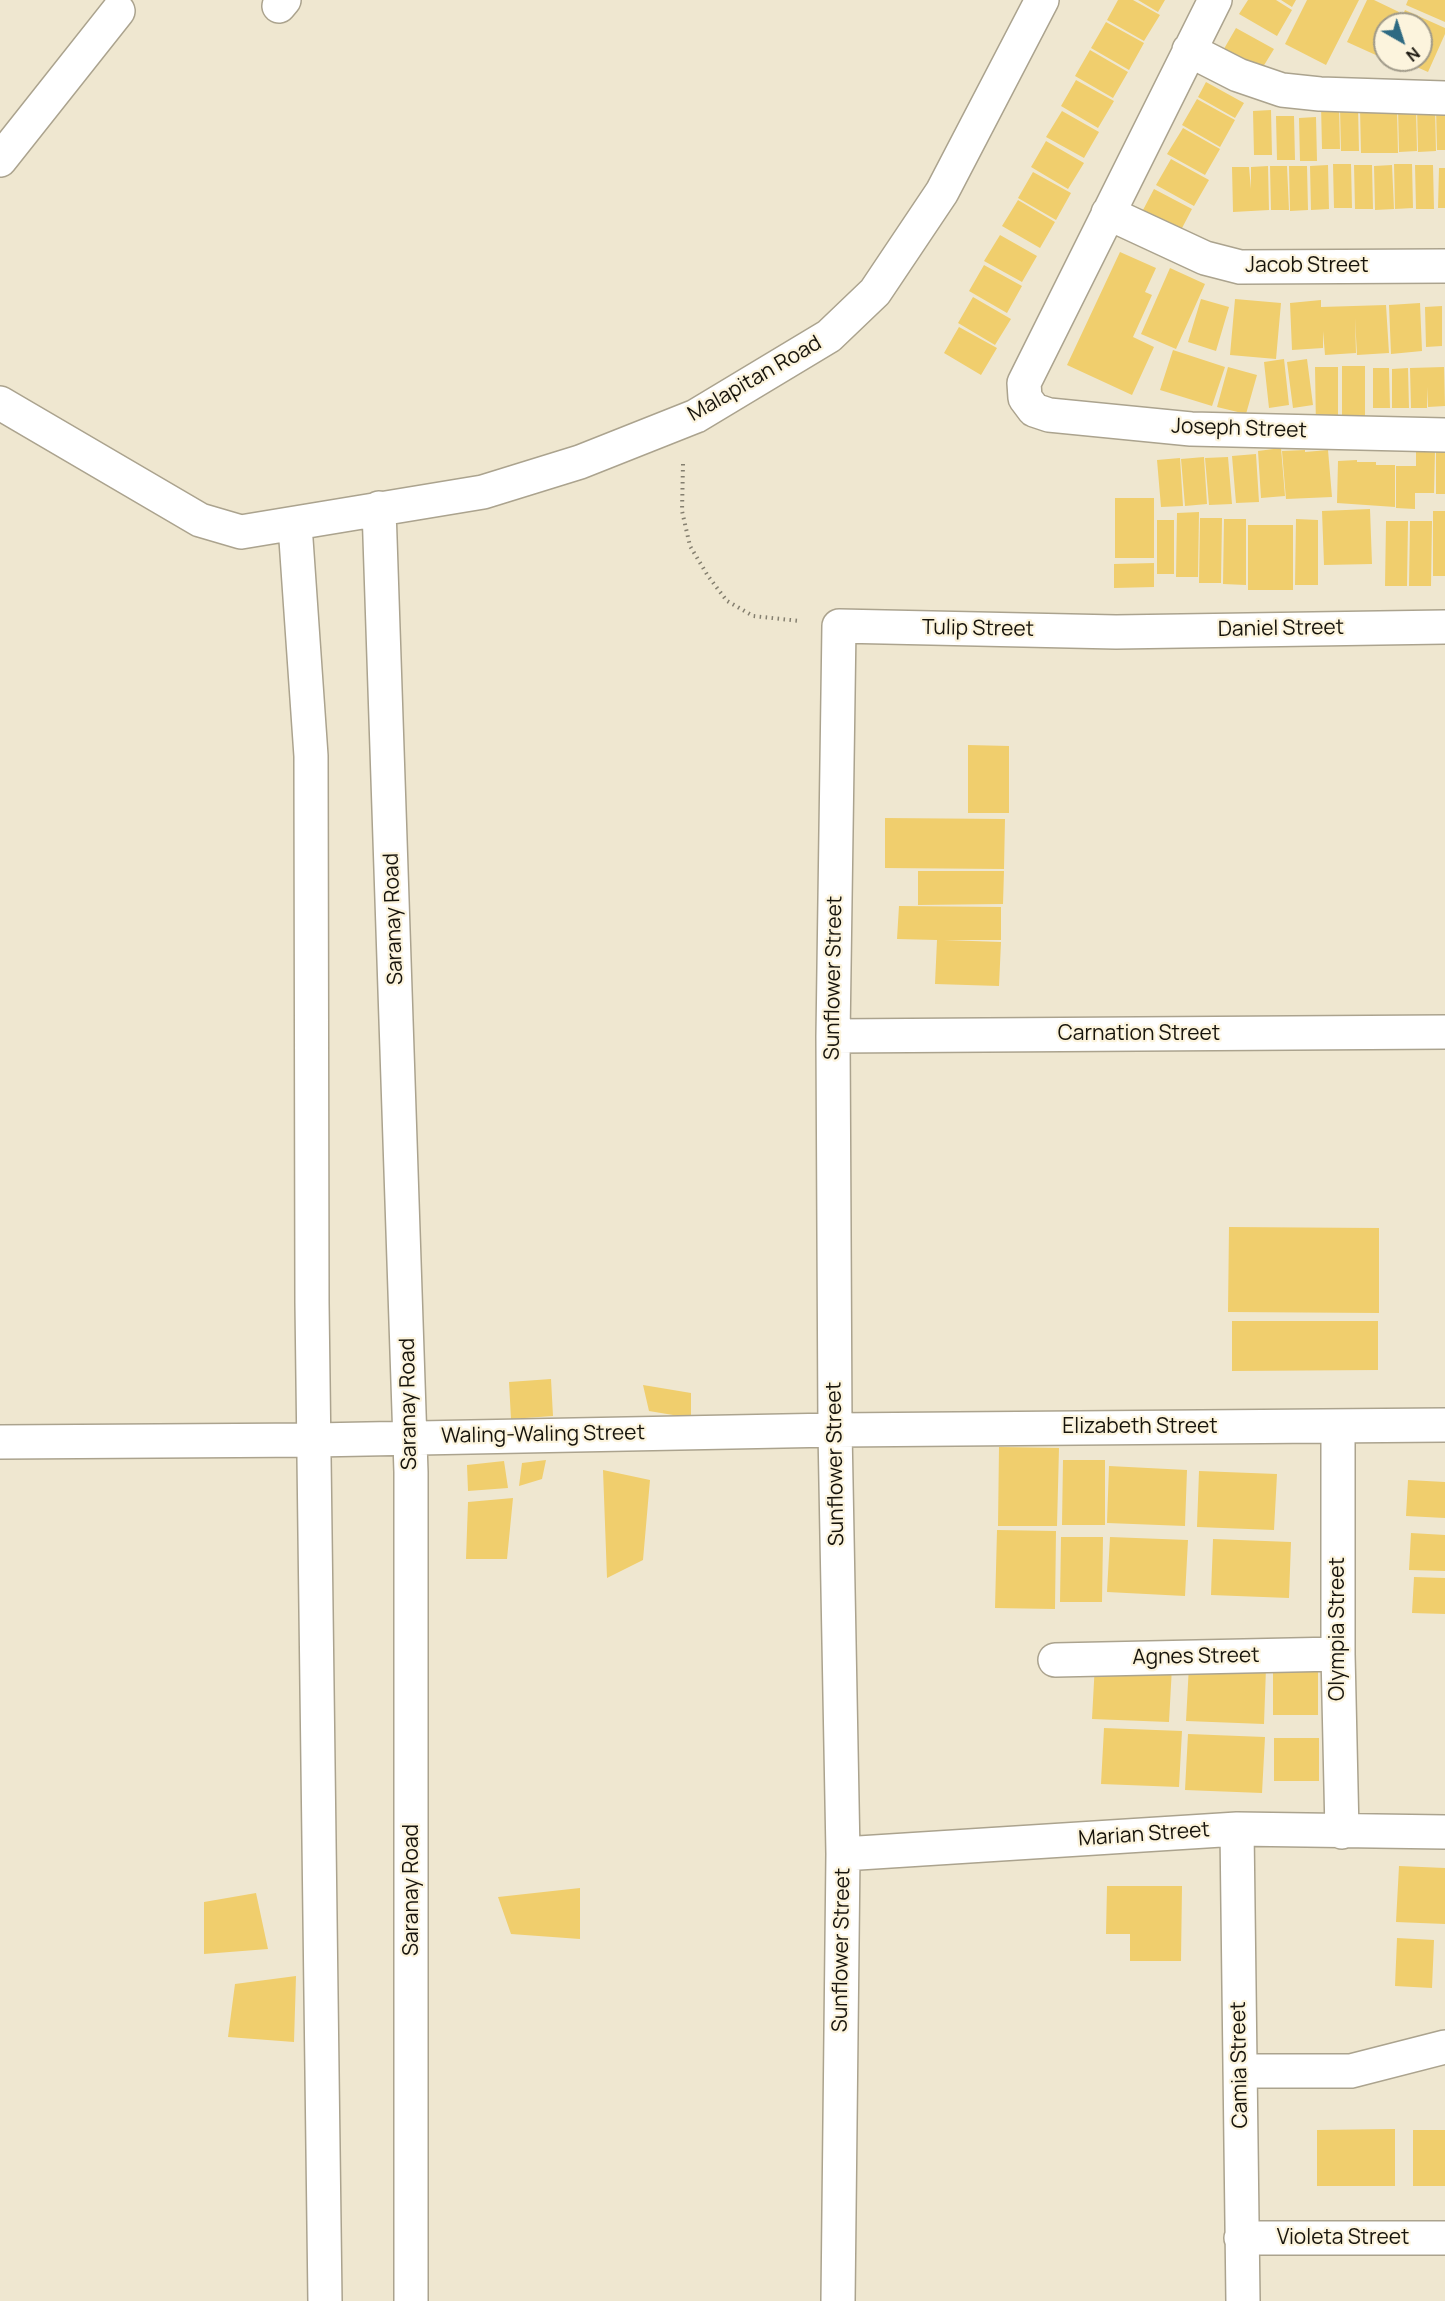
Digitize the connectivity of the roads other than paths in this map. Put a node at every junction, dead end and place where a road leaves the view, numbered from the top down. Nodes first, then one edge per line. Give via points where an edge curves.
1 (1042, 0) edge
2 (1215, 0) edge
3 (118, 11) dead end
4 (1189, 50) junction
5 (1445, 98) edge
6 (0, 160) edge
7 (1108, 213) junction
8 (1445, 266) edge
9 (0, 403) edge
10 (1445, 435) edge
11 (380, 508) junction
12 (295, 525) junction
13 (839, 626) joint
14 (1445, 627) edge
15 (1116, 632) joint
16 (1445, 1032) edge
17 (833, 1036) junction
18 (1445, 1425) edge
19 (1338, 1426) junction
20 (835, 1430) junction
21 (410, 1437) junction
22 (315, 1440) junction
23 (0, 1442) edge
24 (1338, 1654) junction
25 (1054, 1659) dead end
26 (1237, 1829) junction
27 (1342, 1832) junction
28 (1445, 1832) edge
29 (843, 1854) junction
30 (1445, 2047) edge
31 (1240, 2071) junction
32 (1242, 2238) junction
33 (1445, 2238) edge
34 (325, 2301) edge
35 (411, 2301) edge
36 (838, 2301) edge
37 (1243, 2301) edge

1 - 11 street, Malapitan Road via 942,192 875,292 829,336 696,416 580,462 483,492
2 - 4 street
3 - 6 street
4 - 5 street via 1238,75 1282,90
4 - 7 street
7 - 8 street, Jacob Street via 1205,258 1240,267
7 - 10 street, Joseph Street via 1024,383 1025,398 1034,410 1049,415 1191,429
9 - 12 street, Malapitan Road via 200,520 241,532
11 - 12 street, Malapitan Road
11 - 21 street, Saranay Road
12 - 22 street via 311,756
13 - 15 street, Tulip Street
13 - 17 street, Sunflower Street
14 - 15 street, Daniel Street
16 - 17 street, Carnation Street
17 - 20 street, Sunflower Street
18 - 19 street, Elizabeth Street
19 - 20 street, Elizabeth Street
19 - 24 street, Olympia Street
20 - 21 street, Waling-Waling Street
20 - 29 street, Sunflower Street
21 - 22 street, Waling-Waling Street
21 - 35 street, Saranay Road
22 - 23 street, Waling-Waling Street
22 - 34 street
24 - 25 street, Agnes Street
24 - 27 street, Olympia Street
26 - 27 street, Marian Street
26 - 29 street, Marian Street
26 - 31 street, Camia Street
27 - 28 street, Marian Street
29 - 36 street, Sunflower Street
30 - 31 street via 1351,2071
31 - 32 street, Camia Street
32 - 33 street, Violeta Street
32 - 37 street, Camia Street

